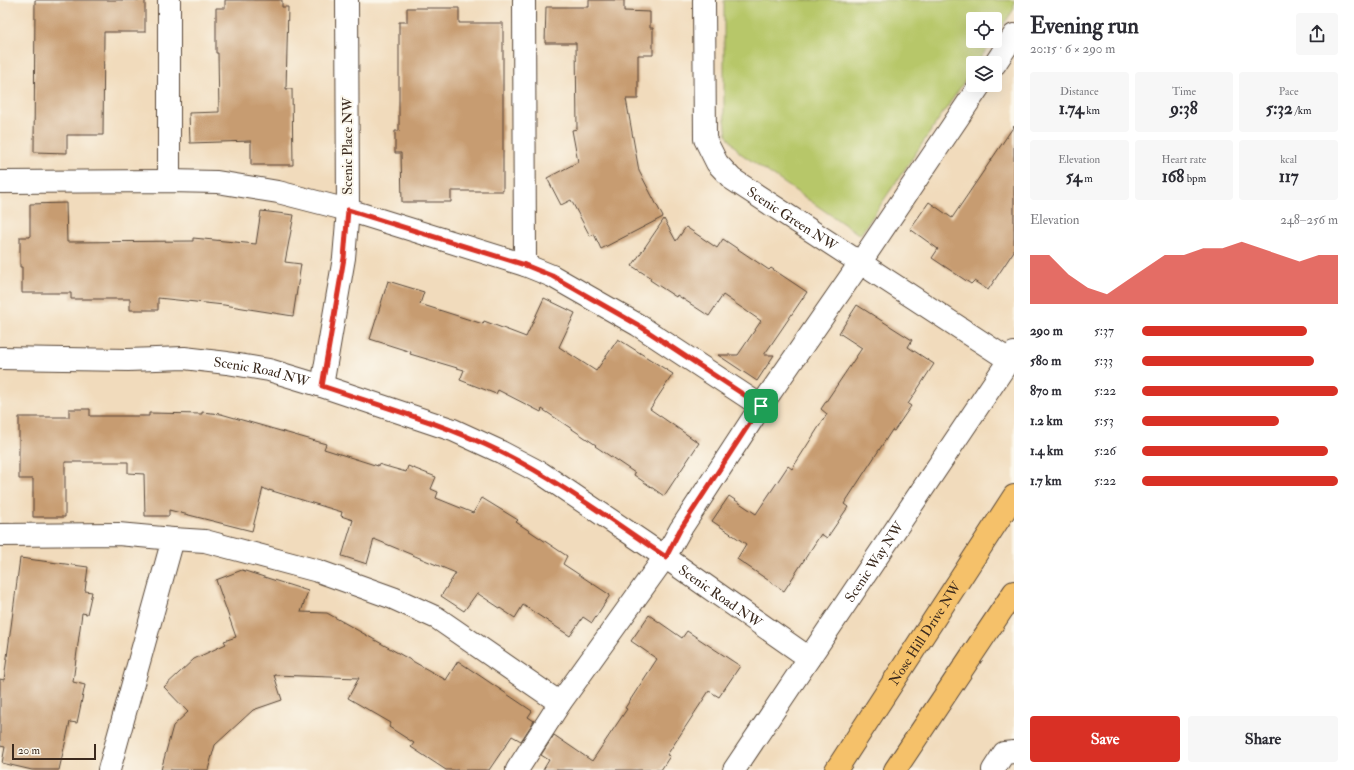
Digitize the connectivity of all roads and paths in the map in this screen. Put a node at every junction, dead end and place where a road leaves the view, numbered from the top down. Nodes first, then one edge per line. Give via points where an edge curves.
1 (169, 0) edge
2 (347, 0) edge
3 (524, 0) edge
4 (704, 0) edge
5 (1014, 35) edge
6 (1000, 56) edge
7 (975, 92) edge
8 (169, 181) junction
9 (0, 182) edge
10 (348, 210) junction
11 (860, 262) junction
12 (525, 265) junction
13 (1012, 357) edge
14 (0, 358) edge
15 (322, 386) junction
16 (761, 406) junction
17 (1014, 496) edge
18 (0, 535) edge
19 (173, 539) junction
20 (666, 557) junction
21 (1014, 592) edge
22 (809, 658) junction
23 (560, 703) junction
24 (1014, 752) edge
25 (109, 770) edge
26 (517, 770) edge
27 (734, 770) edge
28 (836, 770) edge
29 (895, 770) edge
30 (993, 770) edge

1 - 8 street
2 - 10 street, Scenic Place NW
3 - 12 street
4 - 11 street, Scenic Green NW via 705,139 717,163 732,178
5 - 6 street
7 - 11 street
8 - 9 street
8 - 10 street via 217,182 278,192
10 - 12 street
10 - 15 street, Scenic Place NW via 344,258
11 - 13 street, Scenic Green NW
11 - 16 street
12 - 16 street via 552,276 638,325
13 - 22 street, Scenic Way NW
14 - 15 street, Scenic Road NW via 184,358 269,370
15 - 20 street, Scenic Road NW via 453,430 501,452 541,473
16 - 20 street via 680,530
17 - 28 main road, Nose Hill Drive NW
18 - 19 street via 118,534
19 - 23 street via 204,540 318,571 393,598 437,618
19 - 25 street
20 - 22 street, Scenic Road NW
20 - 23 street
21 - 29 main road
22 - 27 street, Scenic Way NW
23 - 26 street
24 - 30 street via 1004,753

